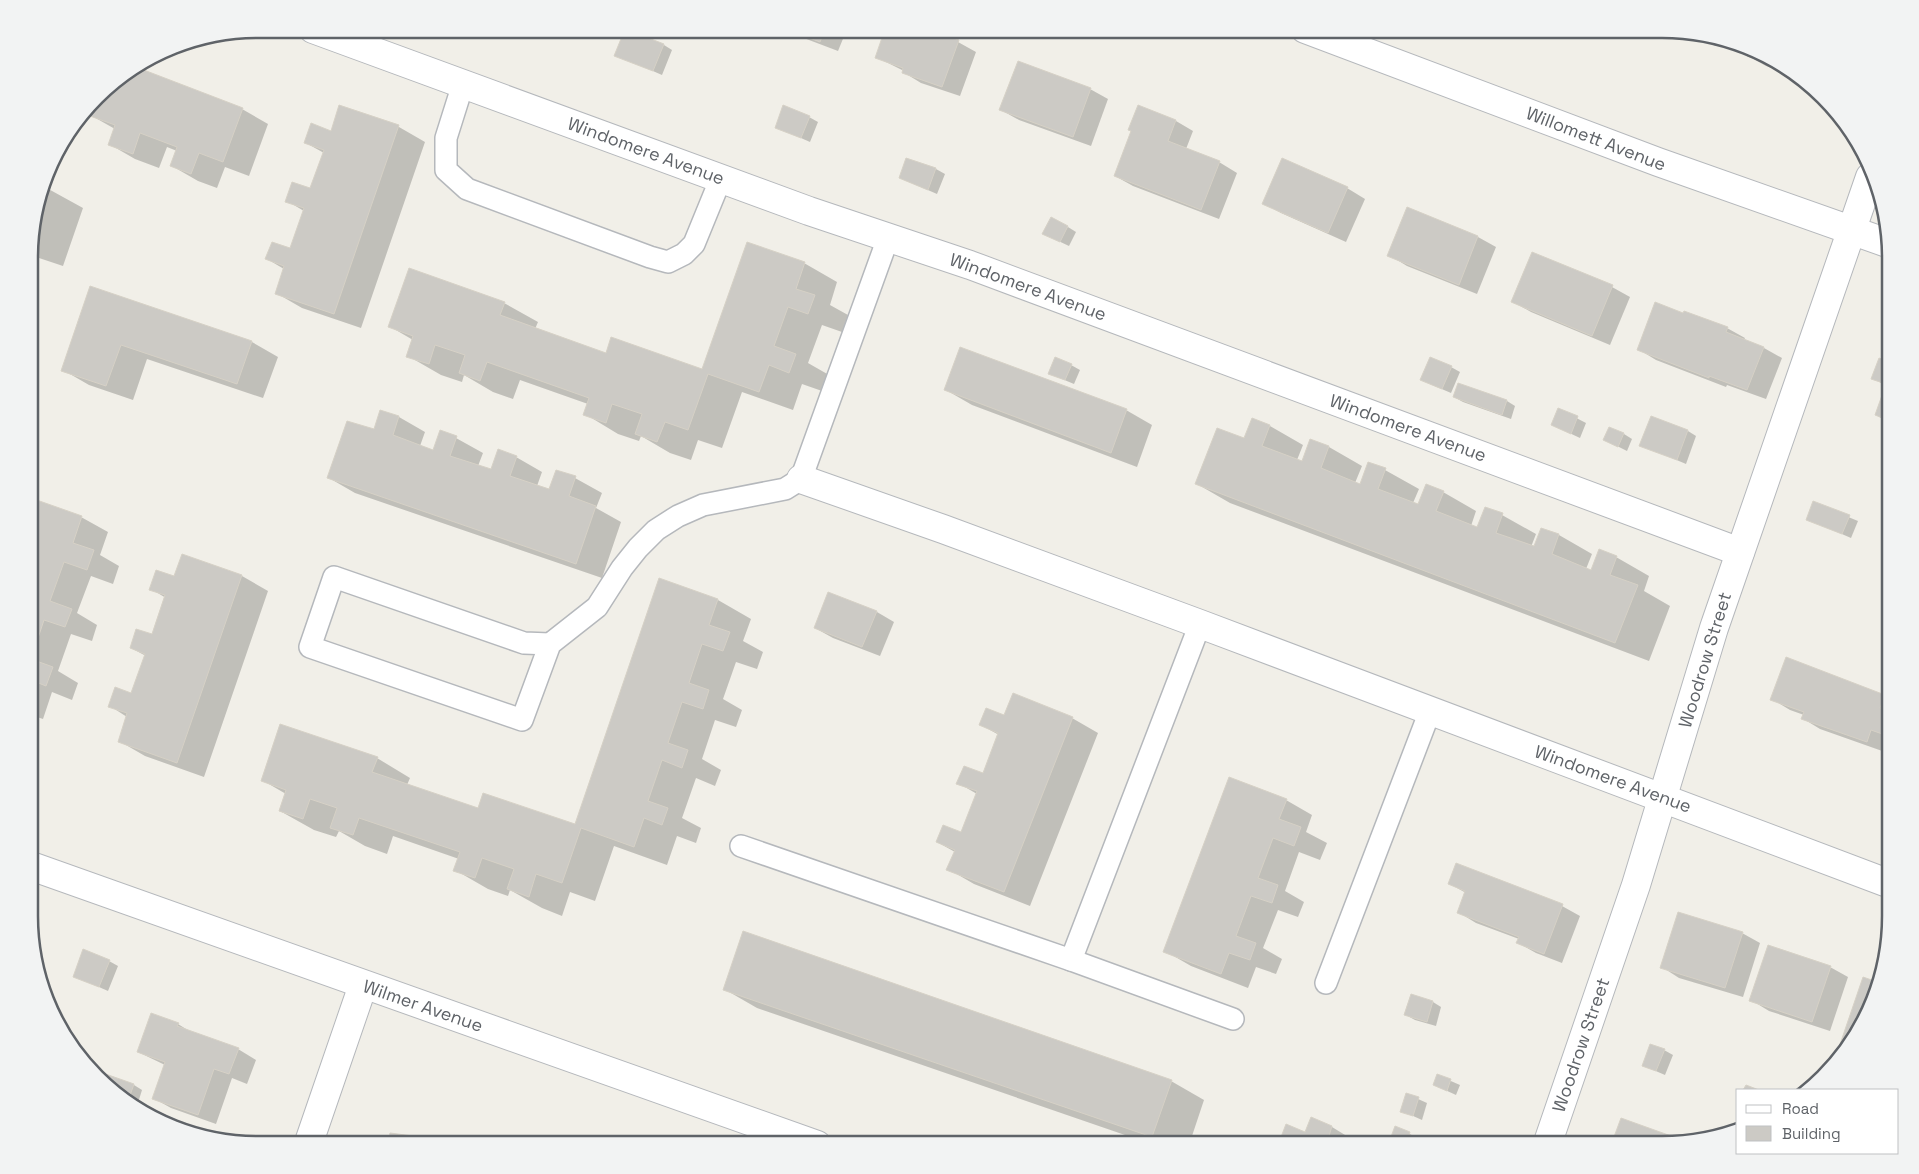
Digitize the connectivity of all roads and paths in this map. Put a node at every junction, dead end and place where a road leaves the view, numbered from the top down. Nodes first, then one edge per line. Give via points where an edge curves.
1 (338, 38) edge
2 (1329, 38) edge
3 (463, 84) junction
4 (721, 178) junction
5 (1868, 182) edge
6 (1851, 231) junction
7 (888, 238) junction
8 (1881, 241) edge
9 (800, 479) junction
10 (1740, 552) junction
11 (1200, 624) junction
12 (550, 644) junction
13 (1430, 711) junction
14 (1663, 798) junction
15 (741, 846) dead end
16 (38, 869) edge
17 (1882, 881) edge
18 (1071, 960) junction
19 (1326, 983) dead end
20 (363, 985) junction
21 (1233, 1019) dead end
22 (311, 1136) edge
23 (791, 1136) edge
24 (1549, 1136) edge

1 - 3 street, Windomere Avenue
2 - 6 street, Willomett Avenue
3 - 4 street, Windomere Avenue
3 - 4 lane via 446,138 446,170 467,189 650,257 668,262 684,254 694,244
4 - 7 street, Windomere Avenue
5 - 6 street, Woodrow Street
6 - 8 street, Willomett Avenue
6 - 10 street, Woodrow Street
7 - 9 lane
7 - 10 street, Windomere Avenue
9 - 11 street, Windomere Avenue
9 - 12 lane via 785,489 703,505 664,525 638,548 597,607
10 - 14 street, Woodrow Street
11 - 13 street, Windomere Avenue
11 - 18 lane
12 - 12 lane via 524,644 334,577 310,647 522,720
13 - 14 street, Windomere Avenue
13 - 19 lane
14 - 17 street, Windomere Avenue
14 - 24 street, Woodrow Street
15 - 18 lane
16 - 20 street, Wilmer Avenue
18 - 21 lane
20 - 22 street
20 - 23 street, Wilmer Avenue

